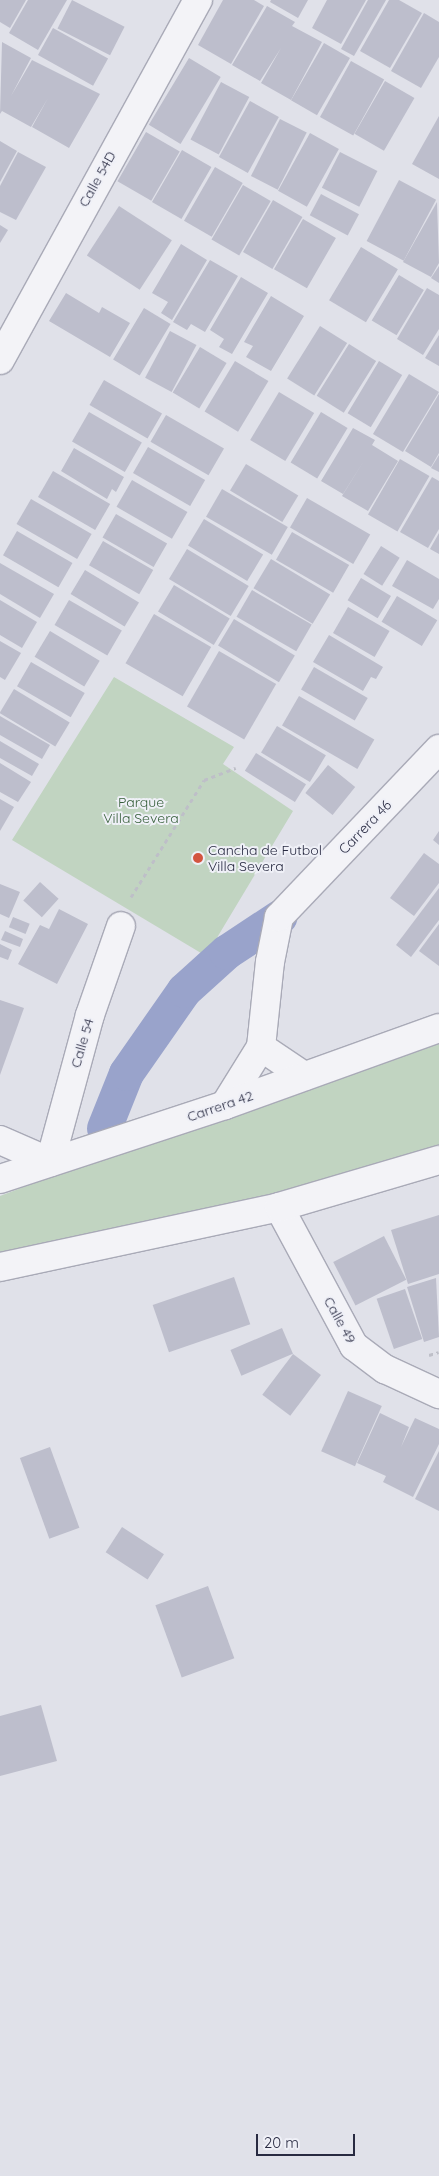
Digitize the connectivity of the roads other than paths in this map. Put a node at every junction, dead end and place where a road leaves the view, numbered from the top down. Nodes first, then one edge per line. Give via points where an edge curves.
1 (198, 0) edge
2 (3, 347) edge
3 (435, 761) edge
4 (120, 926) road end
5 (439, 1028) edge
6 (261, 1048) junction
7 (304, 1076) junction
8 (225, 1104) junction
9 (0, 1140) edge
10 (439, 1160) edge
11 (50, 1162) junction
12 (0, 1179) edge
13 (279, 1207) junction
14 (0, 1267) edge
15 (439, 1394) edge

1 - 2 street, Calle 54D
3 - 6 street, Carrera 46 via 280,916 270,962
4 - 11 street, Calle 54 via 90,1015
5 - 7 street, Carrera 42
6 - 7 street
6 - 8 street, Carrera 46
7 - 8 street, Carrera 42
8 - 11 street, Carrera 42
9 - 11 street
10 - 13 street
11 - 12 street, Carrera 42
13 - 14 street
13 - 15 street, Calle 49 via 354,1346 385,1369

